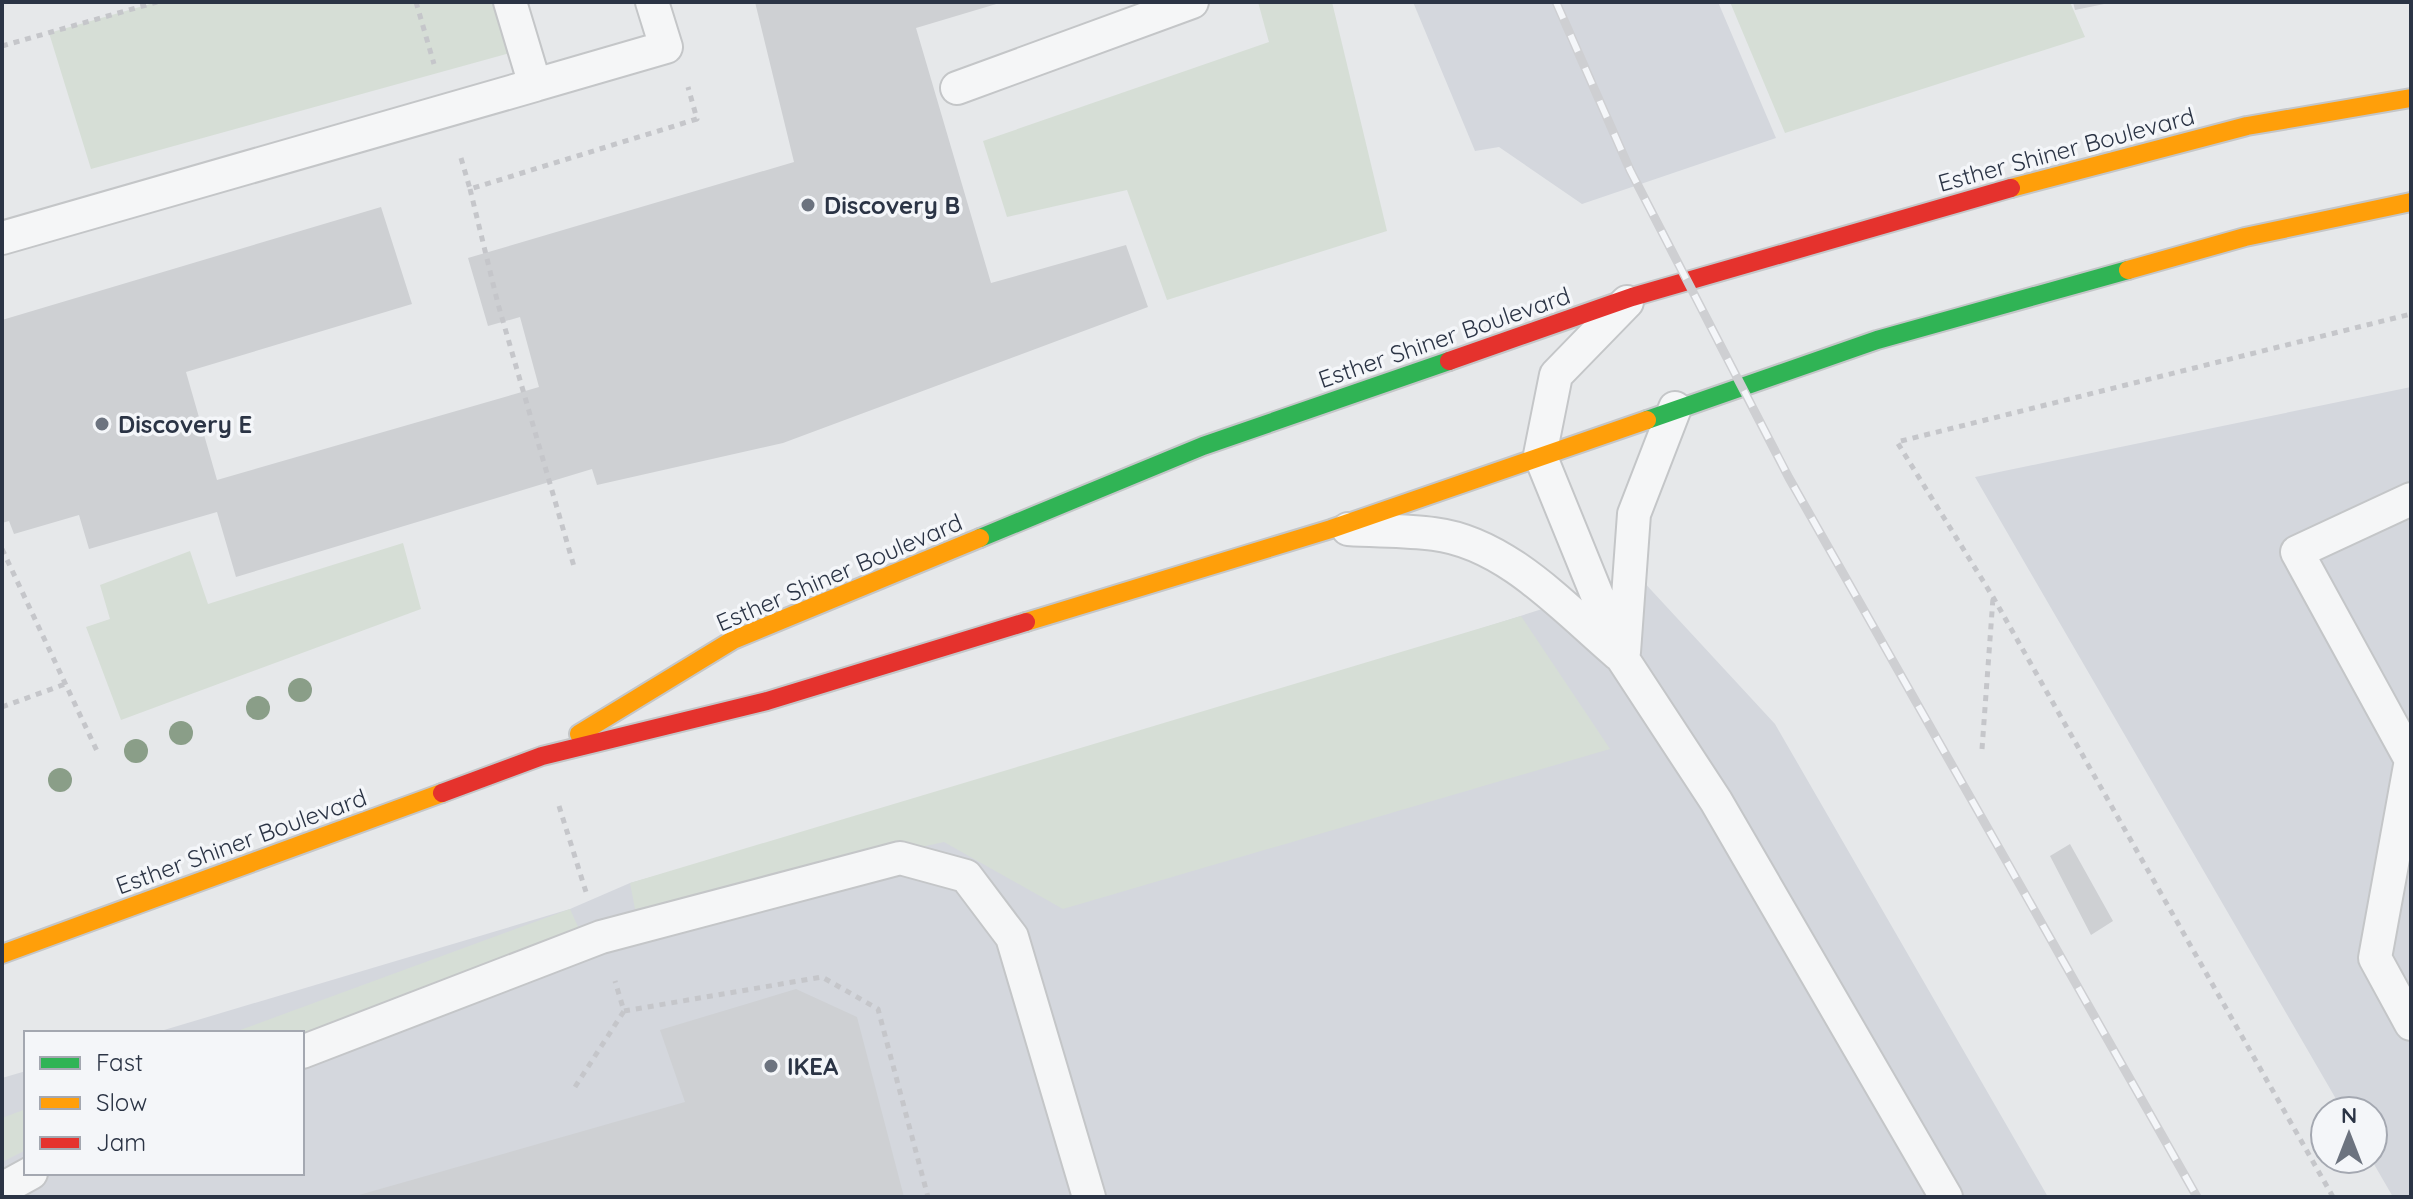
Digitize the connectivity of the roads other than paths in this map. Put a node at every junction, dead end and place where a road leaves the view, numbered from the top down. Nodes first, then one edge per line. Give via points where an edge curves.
1 (510, 2) edge
2 (652, 2) edge
3 (1192, 2) edge
4 (535, 85) junction
5 (957, 88) dead end
6 (2411, 98) edge
7 (2411, 202) edge
8 (2, 238) edge
9 (1632, 297) junction
10 (1675, 408) junction
11 (1540, 455) junction
12 (2411, 499) edge
13 (1331, 529) junction
14 (1623, 659) junction
15 (542, 756) junction
16 (2, 954) edge
17 (2411, 1024) edge
18 (304, 1051) edge
19 (27, 1175) edge
20 (2, 1189) edge
21 (1089, 1197) edge
22 (1946, 1197) edge

1 - 4 lane
2 - 4 lane via 666,47
3 - 5 lane
4 - 8 lane
6 - 9 street, Esther Shiner Boulevard via 2247,126 1905,216
7 - 10 street, Esther Shiner Boulevard via 2245,237 1923,327
9 - 11 lane via 1556,375
9 - 15 street, Esther Shiner Boulevard via 1203,446 733,640
10 - 11 street, Esther Shiner Boulevard
10 - 14 lane via 1634,514
11 - 13 street, Esther Shiner Boulevard
11 - 14 lane
12 - 17 lane via 2297,552 2411,760 2375,958
13 - 14 lane via 1437,534 1479,547 1519,570
13 - 15 street, Esther Shiner Boulevard via 767,701
14 - 22 lane via 1716,801
15 - 16 street, Esther Shiner Boulevard
18 - 21 lane via 601,937 900,858 966,876 1012,937
19 - 20 lane

